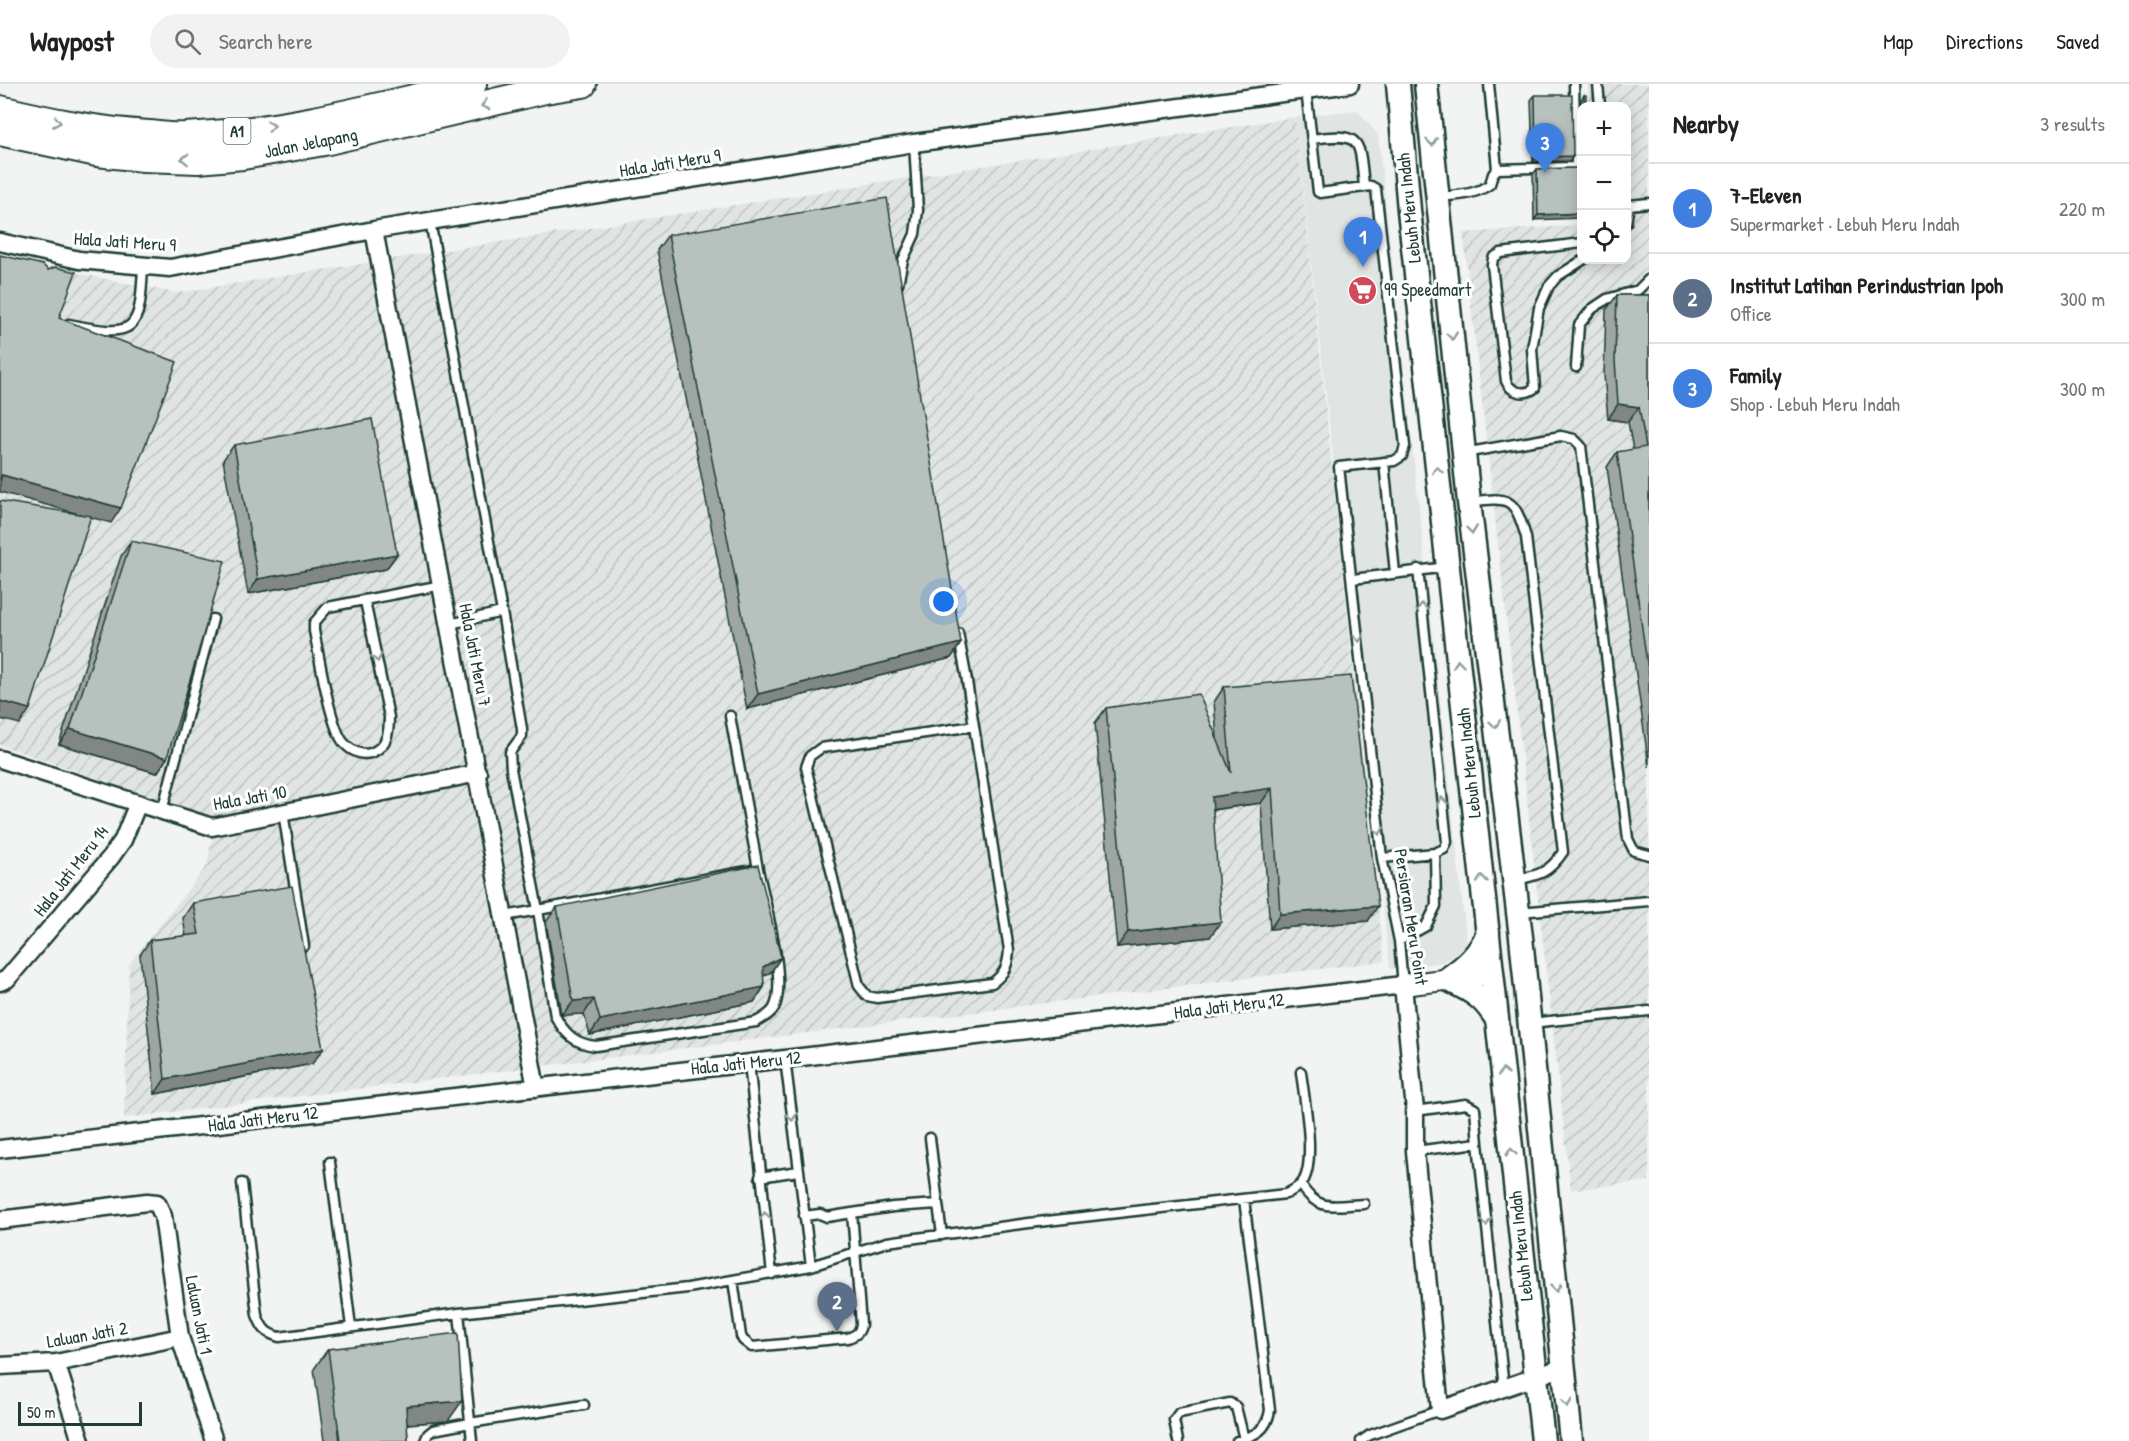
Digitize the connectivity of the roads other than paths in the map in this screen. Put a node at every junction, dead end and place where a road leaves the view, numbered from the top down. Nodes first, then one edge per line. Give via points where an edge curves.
1 (473, 84) edge
2 (583, 84) edge
3 (1350, 84) edge
4 (1398, 84) edge
5 (1426, 84) edge
6 (1489, 84) edge
7 (1574, 84) edge
8 (1598, 84) edge
9 (1306, 90) junction
10 (1600, 102) edge
11 (0, 109) edge
12 (0, 132) edge
13 (1312, 139) junction
14 (914, 143) junction
15 (1497, 169) junction
16 (1364, 186) junction
17 (1437, 197) junction
18 (1631, 201) edge
19 (1649, 203) edge
20 (430, 221) junction
21 (374, 230) junction
22 (0, 242) edge
23 (1577, 244) edge
24 (1577, 264) edge
25 (143, 266) junction
26 (1649, 279) edge
27 (899, 298) edge
28 (66, 323) edge
29 (1576, 368) dead end
30 (1464, 453) junction
31 (1384, 462) junction
32 (1469, 502) junction
33 (1448, 566) junction
34 (1418, 569) junction
35 (1395, 573) junction
36 (1353, 579) junction
37 (442, 585) junction
38 (365, 601) junction
39 (502, 612) junction
40 (213, 619) edge
41 (956, 619) edge
42 (450, 624) junction
43 (730, 716) dead end
44 (974, 726) junction
45 (0, 759) edge
46 (478, 773) junction
47 (138, 803) junction
48 (162, 811) junction
49 (284, 812) junction
50 (1436, 853) junction
51 (1649, 855) edge
52 (1382, 858) junction
53 (758, 869) junction
54 (1514, 880) junction
55 (1649, 901) edge
56 (1517, 908) junction
57 (538, 910) junction
58 (505, 916) junction
59 (1488, 932) junction
60 (1399, 942) junction
61 (304, 946) edge
62 (1492, 974) junction
63 (1447, 979) junction
64 (0, 982) edge
65 (1403, 985) junction
66 (1649, 1011) edge
67 (1497, 1020) junction
68 (1530, 1023) junction
69 (785, 1059) junction
70 (749, 1063) junction
71 (1301, 1072) dead end
72 (1536, 1087) junction
73 (536, 1088) junction
74 (1415, 1111) junction
75 (930, 1138) dead end
76 (1478, 1143) junction
77 (0, 1149) edge
78 (1415, 1151) junction
79 (330, 1162) dead end
80 (798, 1171) junction
81 (760, 1176) junction
82 (242, 1183) dead end
83 (1301, 1185) junction
84 (1245, 1199) junction
85 (938, 1204) junction
86 (1364, 1204) dead end
87 (852, 1213) junction
88 (804, 1216) junction
89 (0, 1220) edge
90 (942, 1235) junction
91 (856, 1253) junction
92 (811, 1266) junction
93 (772, 1274) junction
94 (733, 1280) junction
95 (459, 1313) junction
96 (351, 1328) junction
97 (180, 1337) junction
98 (56, 1363) junction
99 (0, 1366) edge
100 (1564, 1367) junction
101 (1536, 1377) junction
102 (1504, 1388) junction
103 (584, 1405) dead end
104 (1440, 1410) junction
105 (470, 1423) junction
106 (1571, 1439) edge
107 (1241, 1440) edge
108 (81, 1441) edge
109 (214, 1441) edge
110 (425, 1441) edge
111 (472, 1441) edge
112 (1178, 1441) edge
113 (1361, 1441) edge
114 (1543, 1441) edge

11 -> 1 main road, Jalan Jelapang / A1 via 107,131 184,136 319,119
2 -> 12 main road, Jalan Jelapang / A1 via 324,142 198,160 109,155
3 - 9 street, Hala Jati Meru 9
33 -> 4 main road, Lebuh Meru Indah
5 -> 17 main road, Lebuh Meru Indah
6 - 15 lane
7 - 15 lane via 1574,166
8 - 10 lane
9 - 13 lane
9 - 14 street, Hala Jati Meru 9
13 - 16 lane via 1338,135 1356,142
13 - 16 lane via 1319,193
14 - 20 street, Hala Jati Meru 9
14 - 27 lane via 918,210 915,234 897,286
15 - 17 lane via 1484,189
16 - 31 lane via 1376,189 1405,446 1402,456
17 -> 30 main road, Lebuh Meru Indah
18 - 19 lane
20 - 21 street, Hala Jati Meru 9
20 - 39 lane
21 - 25 street, Hala Jati Meru 9 via 170,268
21 - 37 street, Hala Jati Meru 7
22 - 25 street, Hala Jati Meru 9 via 47,256
23 - 24 lane via 1501,253 1493,258 1506,381 1513,390 1521,393 1535,388 1532,349 1539,308 1549,285
25 - 28 lane via 141,303 137,318 128,327 102,331
26 - 29 lane via 1638,290 1607,298 1592,309 1579,325
30 - 32 main road, Lebuh Meru Indah
30 - 51 lane via 1561,436 1574,439 1581,446 1628,839 1634,850
31 - 35 lane
31 - 36 lane, Persiaran Meru Point via 1339,467
32 -> 54 main road, Lebuh Meru Indah
32 - 54 lane via 1502,498 1508,501 1520,516 1526,537 1563,852 1554,866
33 - 34 lane
59 -> 33 main road, Lebuh Meru Indah
34 - 35 lane
50 -> 34 lane via 1447,842
35 - 36 lane
36 -> 52 lane, Persiaran Meru Point
37 - 38 lane
37 - 42 street, Hala Jati Meru 7
38 -> 38 lane via 389,717 384,745 372,753 360,754 344,744 332,717 314,623 328,607
39 - 42 lane
39 - 57 lane via 522,729 522,736 510,752 511,769
40 - 48 lane
41 - 44 lane
42 - 46 street, Hala Jati Meru 7
43 - 53 lane
44 - 44 lane via 1009,950 1003,976 992,983 877,998 867,996 859,986 806,767 810,756 821,748
45 - 47 street, Hala Jati 10
46 - 49 street, Hala Jati 10
46 - 58 street, Hala Jati Meru 7
47 - 48 street, Hala Jati 10
47 - 64 street, Hala Jati Meru 14 via 123,840 111,857 7,979
48 - 49 street, Hala Jati 10 via 212,827
49 - 61 lane
50 - 52 lane
50 - 60 lane via 1436,906 1426,926
52 - 60 lane, Persiaran Meru Point
53 - 57 lane
53 - 57 lane via 779,976 775,1006 756,1022 596,1046 584,1044 569,1036 555,1016
54 - 56 main road, Lebuh Meru Indah
55 - 56 lane
56 - 62 main road via 1510,954 1503,967
56 - 68 main road, Lebuh Meru Indah
57 - 58 lane
58 - 73 street, Hala Jati Meru 7
59 - 62 main road, Lebuh Meru Indah
59 - 63 main road via 1471,960
60 - 65 lane, Persiaran Meru Point
62 - 63 street, Hala Jati Meru 12
62 - 67 main road, Lebuh Meru Indah
62 - 72 main road via 1505,979 1515,991
63 - 65 street, Hala Jati Meru 12
63 - 67 main road via 1478,995
65 - 69 street, Hala Jati Meru 12
65 - 74 street, Persiaran Meru Point
66 - 68 lane
101 -> 67 main road, Lebuh Meru Indah
68 - 72 main road, Lebuh Meru Indah
69 - 70 street, Hala Jati Meru 12
69 -> 80 lane
70 - 73 street, Hala Jati Meru 12
70 - 81 lane
71 - 83 lane via 1309,1149 1308,1171
72 -> 100 main road, Lebuh Meru Indah
73 - 77 street, Hala Jati Meru 12
74 - 76 lane via 1471,1106 1475,1109
74 - 78 street, Persiaran Meru Point
75 - 85 lane
76 - 78 lane
76 -> 102 lane
78 - 104 street, Persiaran Meru Point
79 - 96 lane
80 - 81 lane
80 - 88 lane
93 -> 81 lane
82 - 96 lane via 257,1316 267,1334 279,1337
83 - 84 lane via 1286,1194
83 - 86 lane via 1308,1197 1321,1205
84 - 90 lane
84 - 107 lane via 1270,1410 1263,1429
85 - 87 lane
85 - 90 lane
87 - 88 lane
87 - 91 lane
88 - 92 lane
89 - 97 street, Laluan Jati 1 via 157,1203 163,1216
90 - 91 lane via 887,1242
91 - 92 lane
91 - 94 lane via 861,1324 858,1333 848,1338 752,1347 741,1336
92 - 93 lane
93 - 94 lane
94 - 95 lane
95 - 96 lane
95 - 105 lane
97 - 98 street, Laluan Jati 2
97 - 109 street, Laluan Jati 1
98 - 99 street, Laluan Jati 2
98 - 108 street
100 - 101 street
100 -> 106 main road, Lebuh Meru Indah
101 - 102 street
101 - 114 main road, Lebuh Meru Indah
102 - 104 street
103 - 105 lane
104 - 113 lane
105 - 110 lane via 433,1430
105 - 111 lane
107 - 112 lane via 1236,1407 1226,1403 1176,1414

